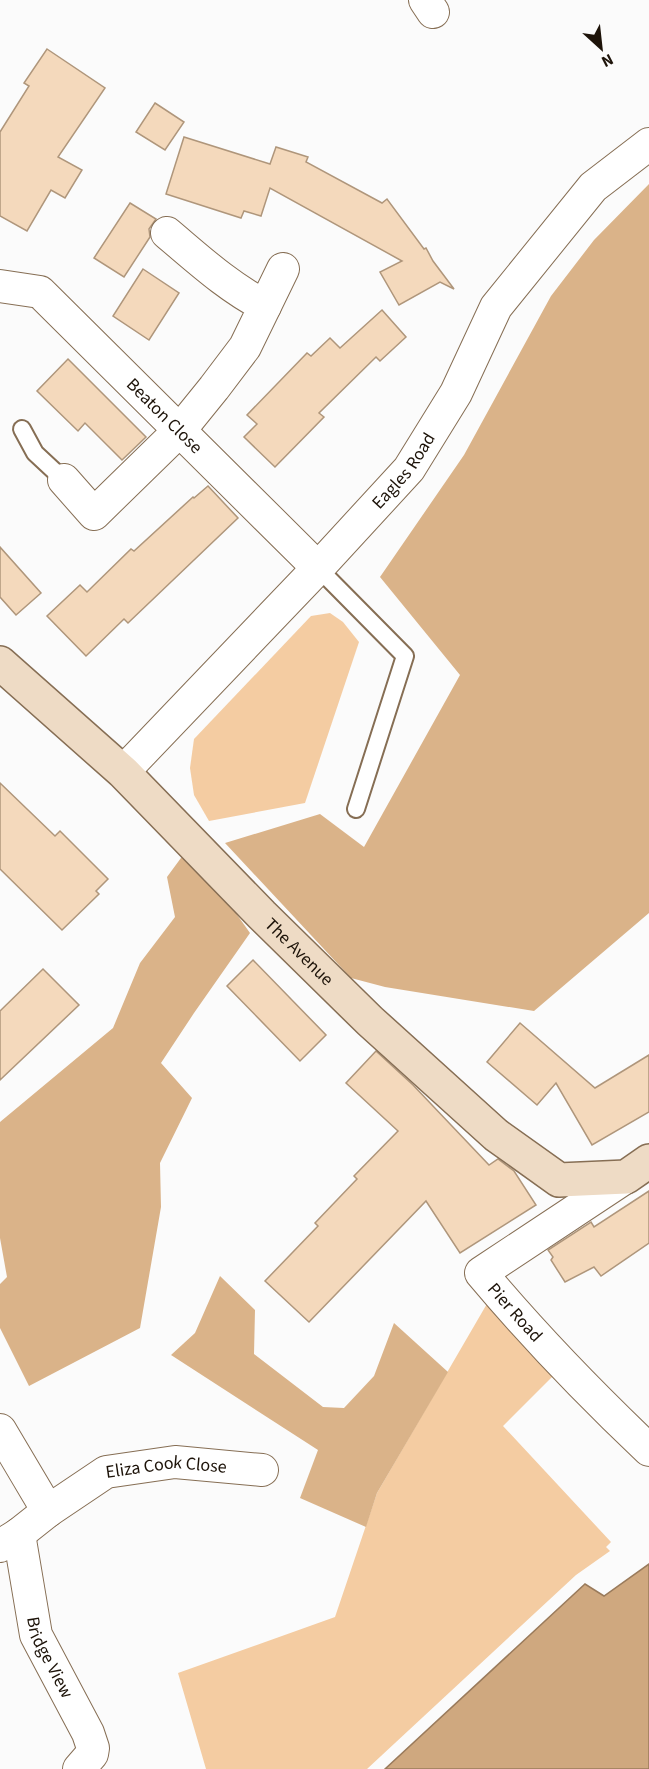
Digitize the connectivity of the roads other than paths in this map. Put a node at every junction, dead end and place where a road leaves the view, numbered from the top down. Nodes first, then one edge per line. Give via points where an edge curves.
1 (649, 144) edge
2 (167, 233) dead end
3 (283, 269) dead end
4 (0, 286) edge
5 (265, 306) junction
6 (22, 429) dead end
7 (180, 430) junction
8 (64, 480) joint
9 (318, 568) junction
10 (0, 663) edge
11 (123, 772) junction
12 (356, 809) dead end
13 (638, 1169) edge
14 (0, 1430) edge
15 (649, 1450) edge
16 (262, 1470) dead end
17 (48, 1511) junction
18 (10, 1540) edge
19 (79, 1769) edge

1 - 9 street, Eagles Road via 593,187 496,307 456,393 409,469
2 - 5 street via 236,289
3 - 5 street
4 - 7 street, Beaton Close via 40,292
5 - 7 street via 245,347
6 - 8 lane via 35,453
7 - 8 street via 94,514
7 - 9 street, Beaton Close
9 - 11 street, Eagles Road
9 - 12 lane via 405,656
10 - 11 main road, The Avenue
11 - 13 main road, The Avenue via 370,1021 496,1134 559,1180
13 - 15 street, Pier Road via 481,1273 603,1406
14 - 17 street
16 - 17 street, Eliza Cook Close via 175,1462 106,1472
17 - 18 street, Eliza Cook Close
18 - 19 street, Bridge View via 36,1635 93,1748

